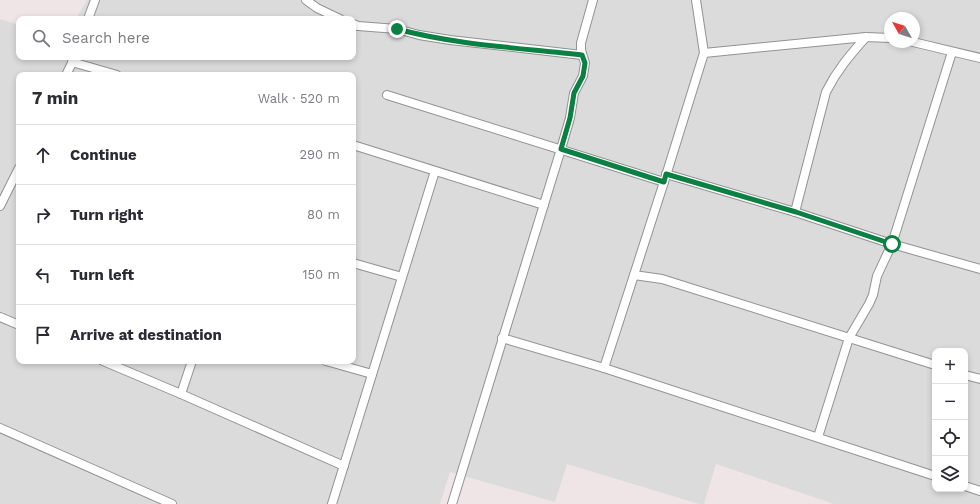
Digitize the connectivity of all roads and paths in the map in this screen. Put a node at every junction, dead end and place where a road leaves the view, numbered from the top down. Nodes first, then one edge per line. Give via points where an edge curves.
1 (95, 0) edge
2 (306, 0) edge
3 (593, 0) edge
4 (696, 0) edge
5 (89, 16) edge
6 (334, 16) edge
7 (356, 25) edge
8 (866, 37) junction
9 (884, 38) edge
10 (920, 44) edge
11 (952, 52) junction
12 (704, 53) junction
13 (582, 55) junction
14 (980, 58) edge
15 (74, 60) edge
16 (68, 72) edge
17 (108, 72) edge
18 (387, 95) dead end
19 (356, 146) edge
20 (561, 149) junction
21 (435, 171) junction
22 (16, 174) edge
23 (665, 178) junction
24 (544, 205) junction
25 (0, 206) edge
26 (796, 212) junction
27 (892, 244) junction
28 (356, 264) edge
29 (980, 269) edge
30 (634, 275) junction
31 (402, 277) junction
32 (0, 317) edge
33 (16, 324) edge
34 (502, 338) junction
35 (849, 338) junction
36 (110, 364) edge
37 (191, 364) edge
38 (337, 364) edge
39 (932, 364) edge
40 (604, 368) junction
41 (372, 374) junction
42 (968, 375) edge
43 (980, 379) edge
44 (181, 394) junction
45 (1, 430) edge
46 (818, 437) junction
47 (344, 466) junction
48 (932, 475) edge
49 (968, 487) edge
50 (980, 490) edge
51 (172, 504) edge
52 (332, 504) edge
53 (452, 504) edge

1 - 5 street
2 - 6 street
3 - 13 street via 581,43
4 - 12 street
7 - 13 street via 397,29 450,40
8 - 9 street
8 - 12 street
8 - 26 street via 843,62 826,92
10 - 11 street
11 - 14 street
11 - 27 street
12 - 23 street
13 - 20 street via 585,63 583,76 574,93
15 - 16 street
15 - 17 street
18 - 20 street
19 - 21 street
20 - 23 street
20 - 24 street
21 - 24 street
21 - 31 street
22 - 25 street
23 - 26 street
23 - 30 street
24 - 34 street
26 - 27 street
27 - 29 street
27 - 35 street via 877,276 869,304
28 - 31 street
30 - 35 street via 662,279
30 - 40 street
31 - 41 street
32 - 33 street
34 - 40 street
34 - 53 street
35 - 39 street
35 - 46 street
36 - 44 street
37 - 44 street
38 - 41 street
40 - 46 street
41 - 47 street
42 - 43 street
44 - 47 street
45 - 51 street
46 - 48 street
47 - 52 street
49 - 50 street

